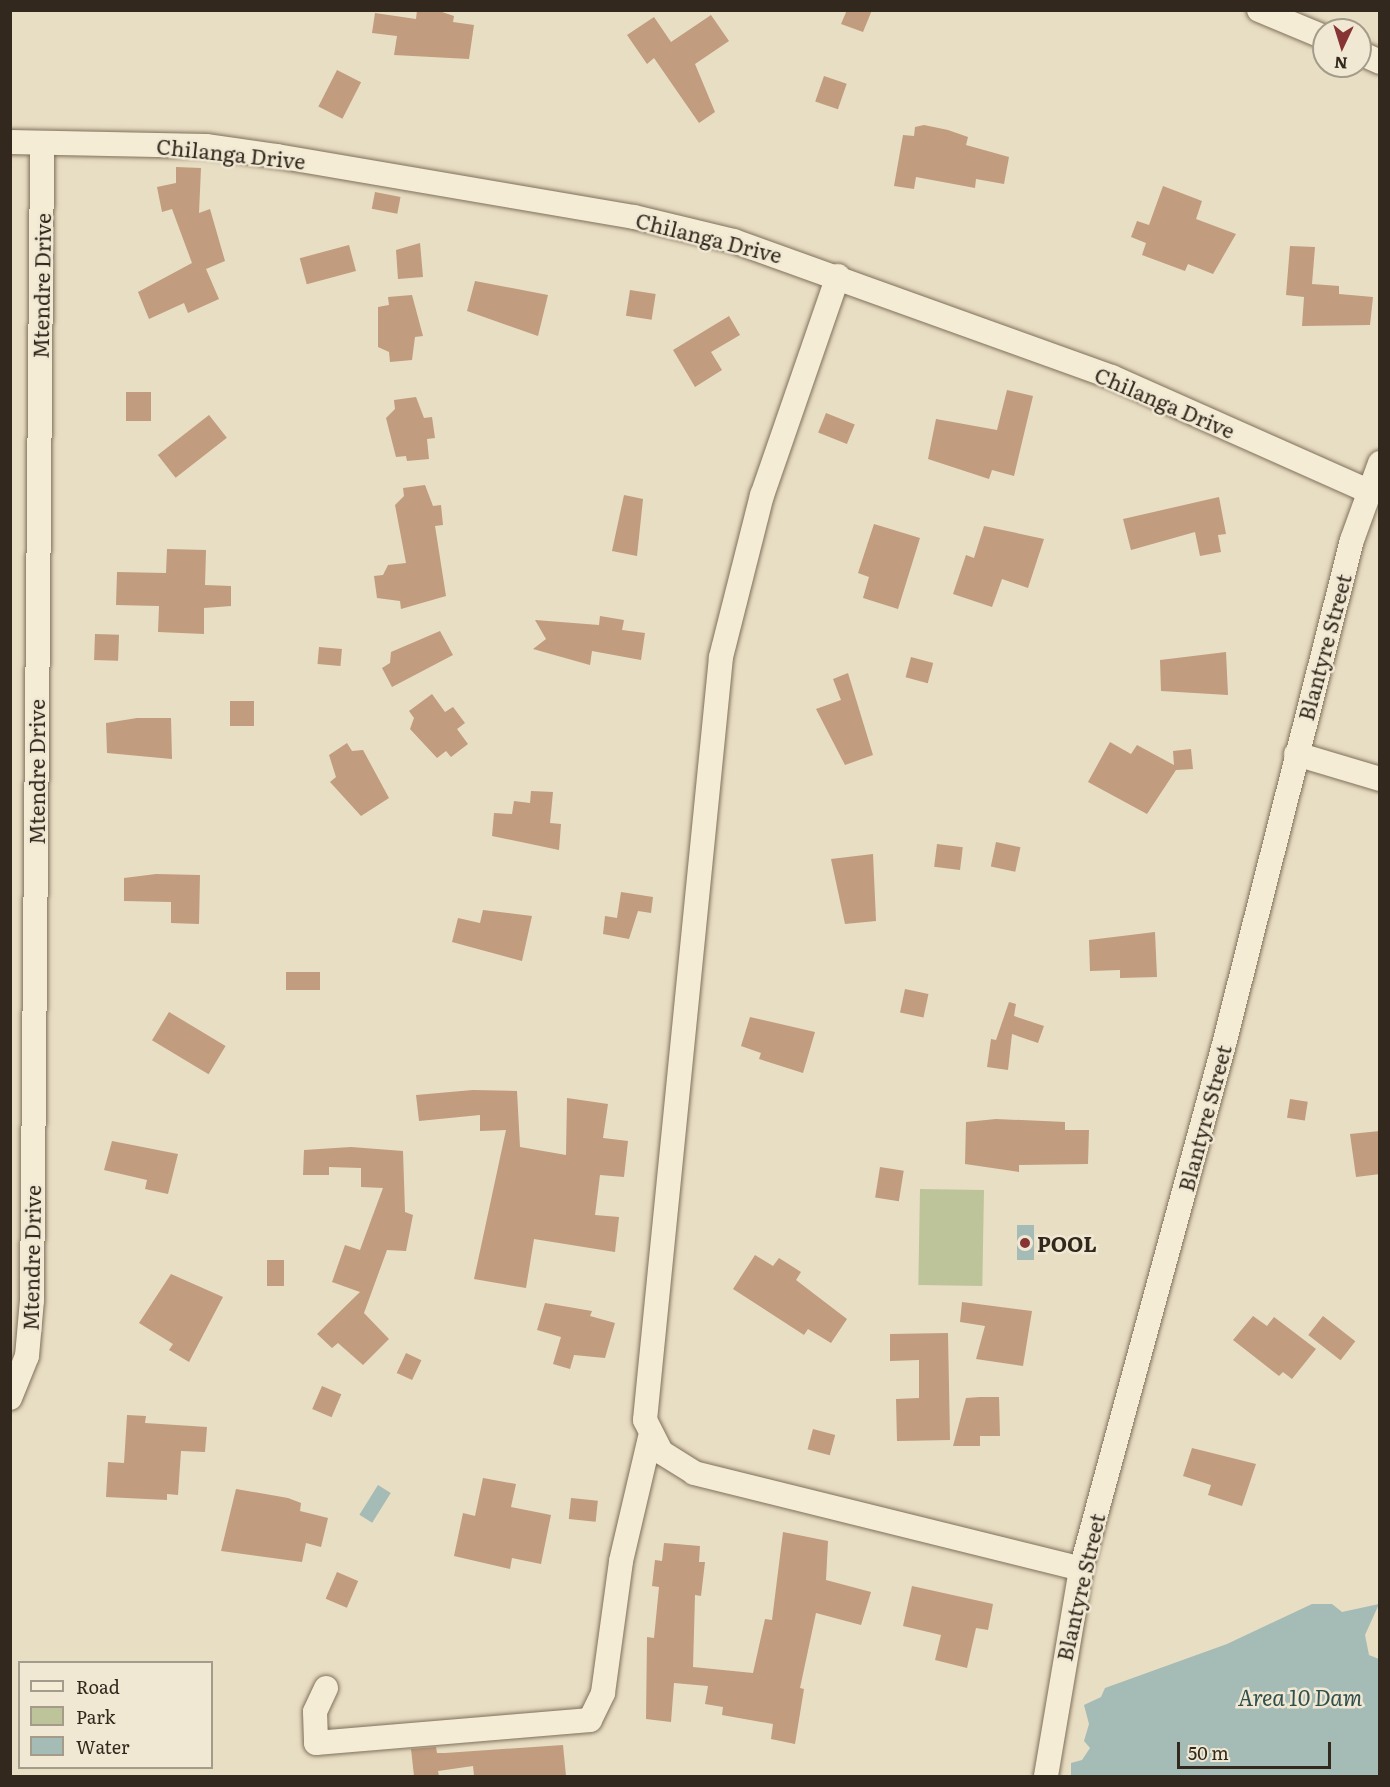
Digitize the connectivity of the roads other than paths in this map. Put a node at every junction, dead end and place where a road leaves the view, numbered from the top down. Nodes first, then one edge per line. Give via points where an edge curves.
1 (1259, 10) edge
2 (1312, 32) edge
3 (10, 142) edge
4 (42, 143) junction
5 (838, 276) junction
6 (1380, 463) edge
7 (1368, 490) junction
8 (1296, 754) junction
9 (1380, 779) edge
10 (10, 1398) edge
11 (650, 1437) junction
12 (1081, 1569) junction
13 (326, 1688) dead end
14 (1046, 1776) edge

1 - 2 street
3 - 4 street, Chilanga Drive
4 - 5 street, Chilanga Drive via 206,146 276,156 634,217 734,241
4 - 10 street, Mtendre Drive via 32,1299 27,1356
5 - 7 street, Chilanga Drive via 1112,377
5 - 11 street via 762,495 721,657 646,1401
6 - 7 street, Blantyre Street
7 - 8 street, Blantyre Street
8 - 9 street
8 - 12 street, Blantyre Street via 1223,1048
11 - 12 street via 678,1464 721,1482
11 - 13 street via 621,1561 603,1693 590,1720 316,1743 313,1720
12 - 14 street, Blantyre Street

